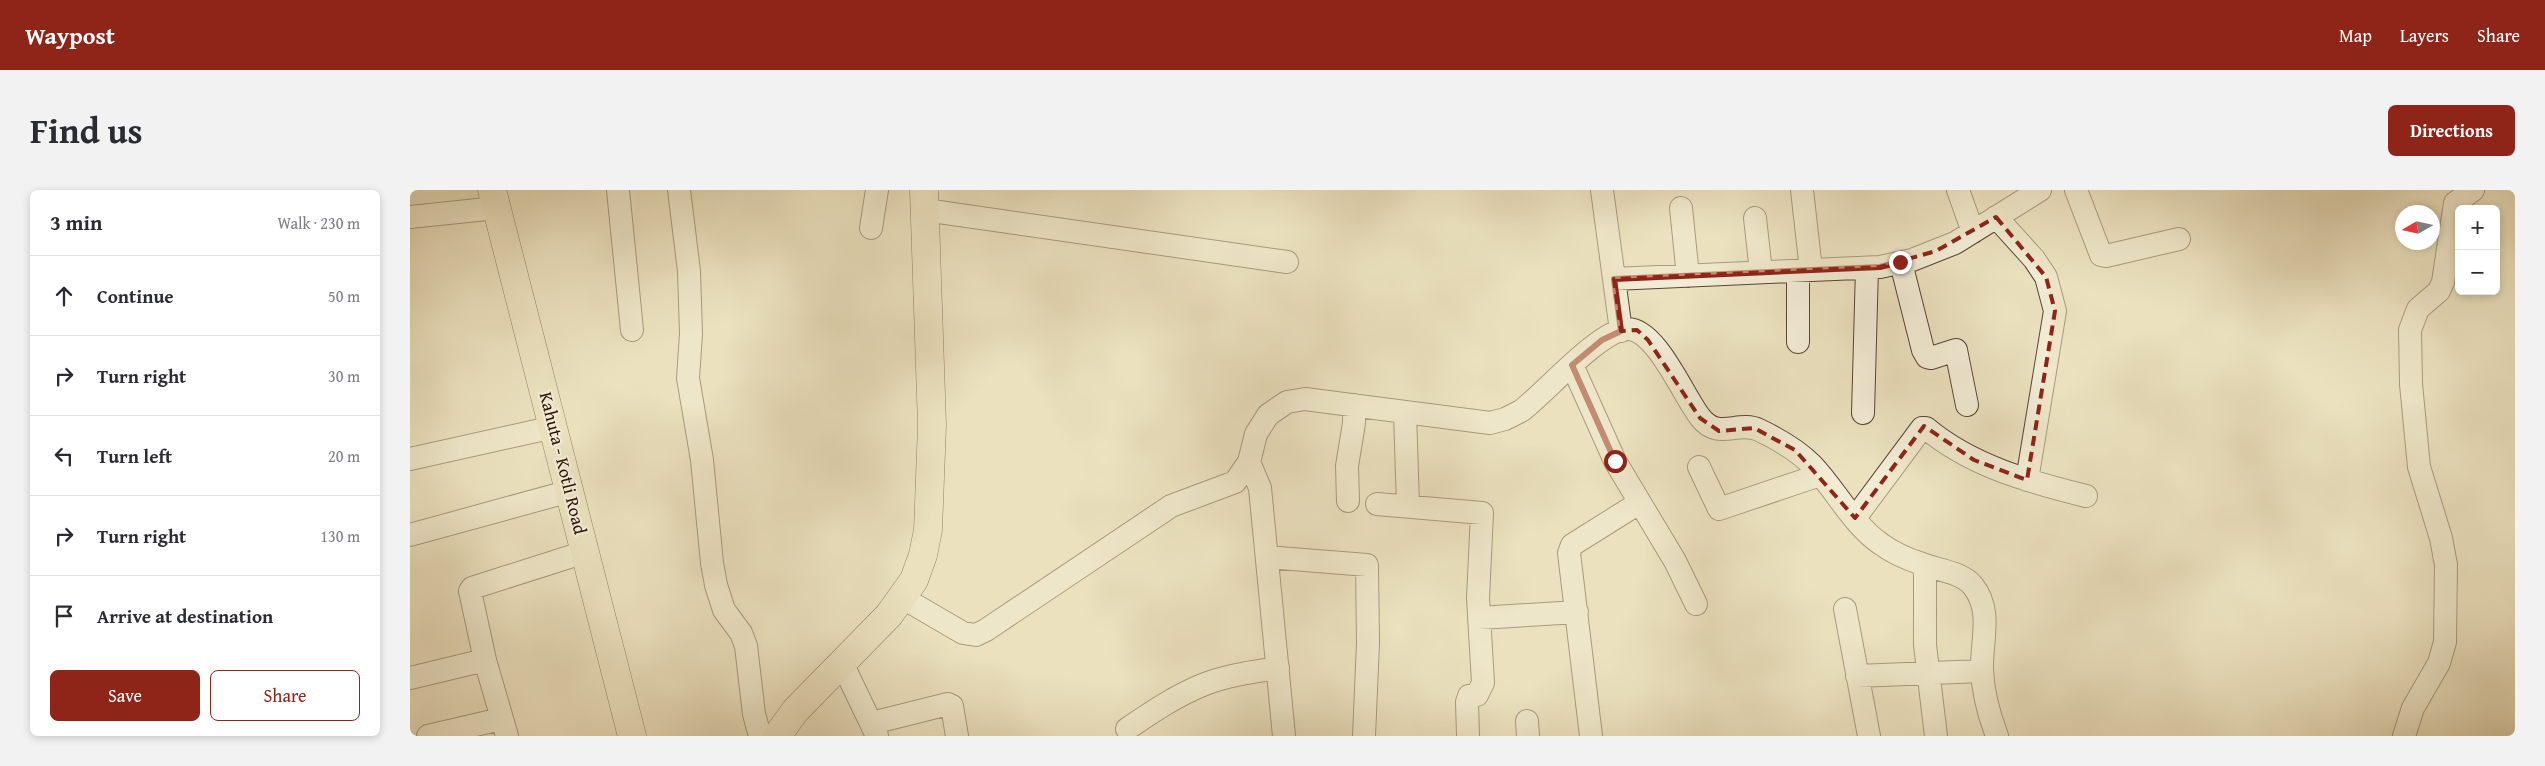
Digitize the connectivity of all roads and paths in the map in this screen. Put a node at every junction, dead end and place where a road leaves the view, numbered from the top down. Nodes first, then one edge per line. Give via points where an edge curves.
1 (618, 190) edge
2 (679, 190) edge
3 (877, 190) edge
4 (1602, 190) edge
5 (1802, 190) edge
6 (1958, 190) edge
7 (2040, 190) edge
8 (2076, 190) edge
9 (2473, 190) edge
10 (494, 199) edge
11 (924, 200) edge
12 (1681, 208) dead end
13 (410, 216) edge
14 (1996, 217) junction
15 (1756, 218) dead end
16 (871, 228) dead end
17 (1973, 232) junction
18 (2179, 239) dead end
19 (1287, 262) dead end
20 (1900, 262) junction
21 (1868, 268) junction
22 (1805, 271) junction
23 (1761, 272) junction
24 (1688, 276) junction
25 (1614, 279) junction
26 (632, 330) dead end
27 (1621, 331) junction
28 (1798, 342) dead end
29 (1572, 365) junction
30 (1354, 405) junction
31 (1967, 405) dead end
32 (1405, 412) junction
33 (1863, 413) dead end
34 (554, 428) junction
35 (410, 459) edge
36 (1249, 462) junction
37 (1699, 467) dead end
38 (1820, 475) junction
39 (2027, 480) junction
40 (570, 491) junction
41 (2086, 496) dead end
42 (1348, 501) dead end
43 (1638, 503) junction
44 (1377, 504) dead end
45 (1408, 506) junction
46 (1855, 518) junction
47 (410, 535) edge
48 (585, 552) junction
49 (1267, 558) junction
50 (1925, 565) junction
51 (903, 598) junction
52 (1696, 604) dead end
53 (1845, 609) dead end
54 (1577, 612) junction
55 (1479, 618) junction
56 (485, 660) junction
57 (842, 663) junction
58 (1278, 668) junction
59 (1982, 671) junction
60 (1928, 674) junction
61 (1857, 676) junction
62 (410, 678) edge
63 (504, 727) edge
64 (1127, 729) dead end
65 (875, 730) edge
66 (428, 736) edge
67 (632, 736) edge
68 (760, 736) edge
69 (776, 736) edge
70 (957, 736) edge
71 (1284, 736) edge
72 (1364, 736) edge
73 (1468, 736) edge
74 (1591, 736) edge
75 (1869, 736) edge
76 (1936, 736) edge
77 (1997, 736) edge
78 (2404, 736) edge

1 - 26 street
2 - 68 street via 689,271 691,334 688,378 702,460 712,563 724,610 741,633 746,646 754,714
3 - 16 street
4 - 25 street
5 - 22 street
6 - 17 street
7 - 14 street
8 - 18 street via 2100,256
9 - 78 street via 2455,203 2443,282 2439,292 2418,309 2410,330 2419,467 2441,538 2447,578 2444,652 2419,693
10 - 13 street
10 - 34 main road, Kahuta - Kotli Road
11 - 19 street
11 - 51 main road via 932,425 928,530 914,580
12 - 24 street
14 - 17 street
14 - 39 street via 2046,277 2055,311
15 - 23 street
17 - 20 street via 1936,252
20 - 21 street
20 - 31 street via 1923,350 1931,358 1956,350
21 - 22 street
21 - 33 street
22 - 23 street
22 - 28 street
23 - 24 street
24 - 25 street
25 - 27 street
27 - 29 street via 1602,340
27 - 38 street via 1637,330 1648,340 1700,418 1719,431 1754,428 1771,436 1795,450
29 - 32 street via 1538,398 1505,419 1490,423
29 - 43 street via 1615,461
30 - 32 street
30 - 36 street via 1305,399 1278,406 1256,434
30 - 42 street via 1347,466
32 - 45 street
34 - 35 street
34 - 40 main road, Kahuta - Kotli Road
36 - 49 street via 1260,488
36 - 51 street via 1235,482 1170,506 976,635 963,634
37 - 38 street via 1719,509
38 - 46 street
39 - 41 street
39 - 46 street via 1974,460 1922,428
40 - 47 street
40 - 48 main road, Kahuta - Kotli Road
43 - 52 street via 1675,561
43 - 54 street via 1572,545 1569,553
44 - 45 street
45 - 55 street via 1482,513
46 - 50 street via 1880,544
48 - 56 street via 472,588 470,591
48 - 67 main road, Kahuta - Kotli Road
49 - 58 street
49 - 72 street via 1367,565
50 - 59 street via 1948,572 1972,585 1984,606
50 - 60 street
51 - 57 main road
53 - 61 street
54 - 55 street
54 - 74 street
55 - 73 street via 1483,683 1477,696 1469,696 1467,702
56 - 62 street
56 - 63 street
57 - 65 street
57 - 69 main road via 795,711
58 - 64 street via 1205,684 1167,703
58 - 71 street
59 - 60 street
59 - 77 street via 1988,712
60 - 61 street
60 - 76 street
61 - 75 street
63 - 66 street
65 - 70 street via 948,704 952,706

